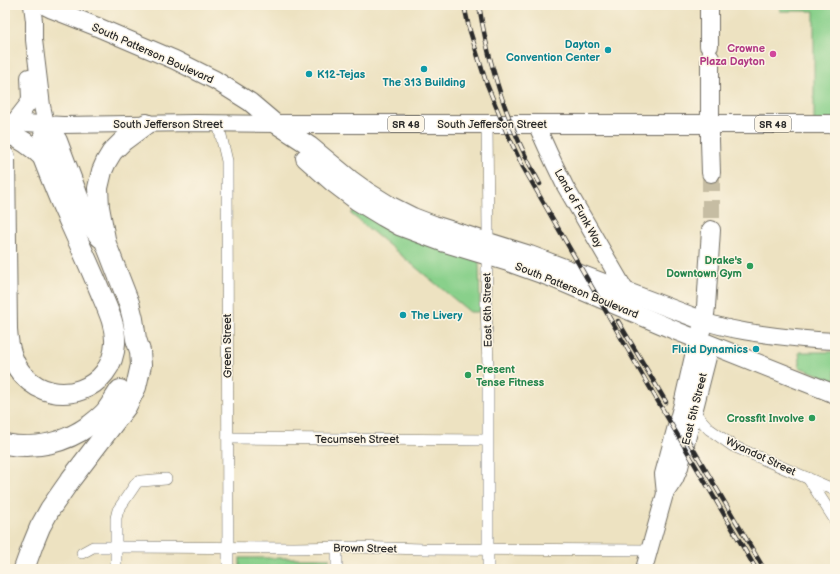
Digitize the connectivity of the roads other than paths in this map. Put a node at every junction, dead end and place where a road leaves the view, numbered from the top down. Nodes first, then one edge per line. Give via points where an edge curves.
1 (32, 5) edge
2 (44, 5) edge
3 (709, 5) edge
4 (34, 40) junction
5 (710, 123) junction
6 (46, 124) junction
7 (146, 124) junction
8 (218, 124) junction
9 (276, 124) junction
10 (329, 124) junction
11 (487, 124) junction
12 (536, 124) junction
13 (835, 124) edge
14 (8, 126) edge
15 (320, 155) junction
16 (43, 157) junction
17 (5, 160) edge
18 (711, 172) tunnel mouth
19 (711, 230) tunnel mouth
20 (106, 244) junction
21 (488, 249) junction
22 (626, 291) junction
23 (704, 321) junction
24 (136, 339) junction
25 (835, 340) edge
26 (702, 341) junction
27 (835, 394) edge
28 (694, 412) junction
29 (228, 438) junction
30 (487, 440) junction
31 (13, 445) edge
32 (808, 478) junction
33 (166, 479) dead end
34 (835, 490) edge
35 (665, 494) junction
36 (835, 520) edge
37 (116, 547) junction
38 (228, 547) junction
39 (337, 547) junction
40 (488, 549) junction
41 (649, 550) junction
42 (82, 553) dead end
43 (24, 569) edge
44 (116, 569) edge
45 (228, 569) edge
46 (337, 569) edge
47 (488, 569) edge
48 (644, 569) edge

1 - 4 street
2 - 9 main road, South Patterson Boulevard via 198,71 250,102
3 - 5 main road
4 - 6 street
4 - 14 street via 30,65 30,98 28,104
5 - 12 main road, South Jefferson Street / SR 48
5 - 13 main road, South Jefferson Street / SR 48
5 - 18 main road
6 - 7 street, South Jefferson Street
6 - 14 street, South Jefferson Street
6 - 16 highway
6 - 20 highway via 57,141 90,224
7 - 8 street, South Jefferson Street
7 - 20 highway via 115,149 102,171 98,201
8 - 9 street, South Jefferson Street
8 - 29 street, Green Street via 227,161
9 - 10 main road, South Jefferson Street / SR 48
9 - 15 main road, South Patterson Boulevard
9 - 21 main road, South Patterson Boulevard via 296,150 349,195 391,222 445,243
10 - 11 main road, South Jefferson Street / SR 48
10 - 15 main road via 319,141
11 - 12 main road, South Jefferson Street / SR 48
11 - 21 street, East 6th Street
12 - 22 street, Land of Funk Way via 565,186
14 - 16 highway
15 - 21 main road, South Patterson Boulevard via 362,188 389,205
16 - 17 highway via 114,329 115,343 109,365 96,382 74,393 52,393 36,386 23,376 11,354 7,329
19 - 23 main road, East 5th Street
20 - 24 highway via 129,303
21 - 22 main road, South Patterson Boulevard via 530,255
21 - 26 main road, South Patterson Boulevard
21 - 30 street, East 6th Street
22 - 23 main road, South Patterson Boulevard
23 - 25 street via 728,328 772,335
23 - 26 main road, East 5th Street
24 - 31 highway via 123,385 105,412 81,431 65,439 36,446
24 - 43 highway via 141,365 136,387 126,407 50,509 40,527
26 - 27 main road, South Patterson Boulevard
26 - 28 street, East 5th Street via 708,357
26 - 35 street, East 5th Street via 663,474
28 - 32 street, Wyandot Street via 709,430 733,446
28 - 35 street, East 5th Street via 680,467
29 - 30 street, Tecumseh Street
29 - 38 street, Green Street
30 - 40 street, East 6th Street
32 - 34 street, Wyandot Street
32 - 36 street
33 - 37 street via 137,482 118,510
35 - 41 street, East 5th Street
37 - 38 street, Brown Street
37 - 42 street, Brown Street via 93,547
37 - 44 street
38 - 39 street, Brown Street
38 - 45 street, Green Street
39 - 40 street, Brown Street
39 - 46 street
40 - 41 street, Brown Street
40 - 47 street, East 6th Street
41 - 48 street, East 5th Street

